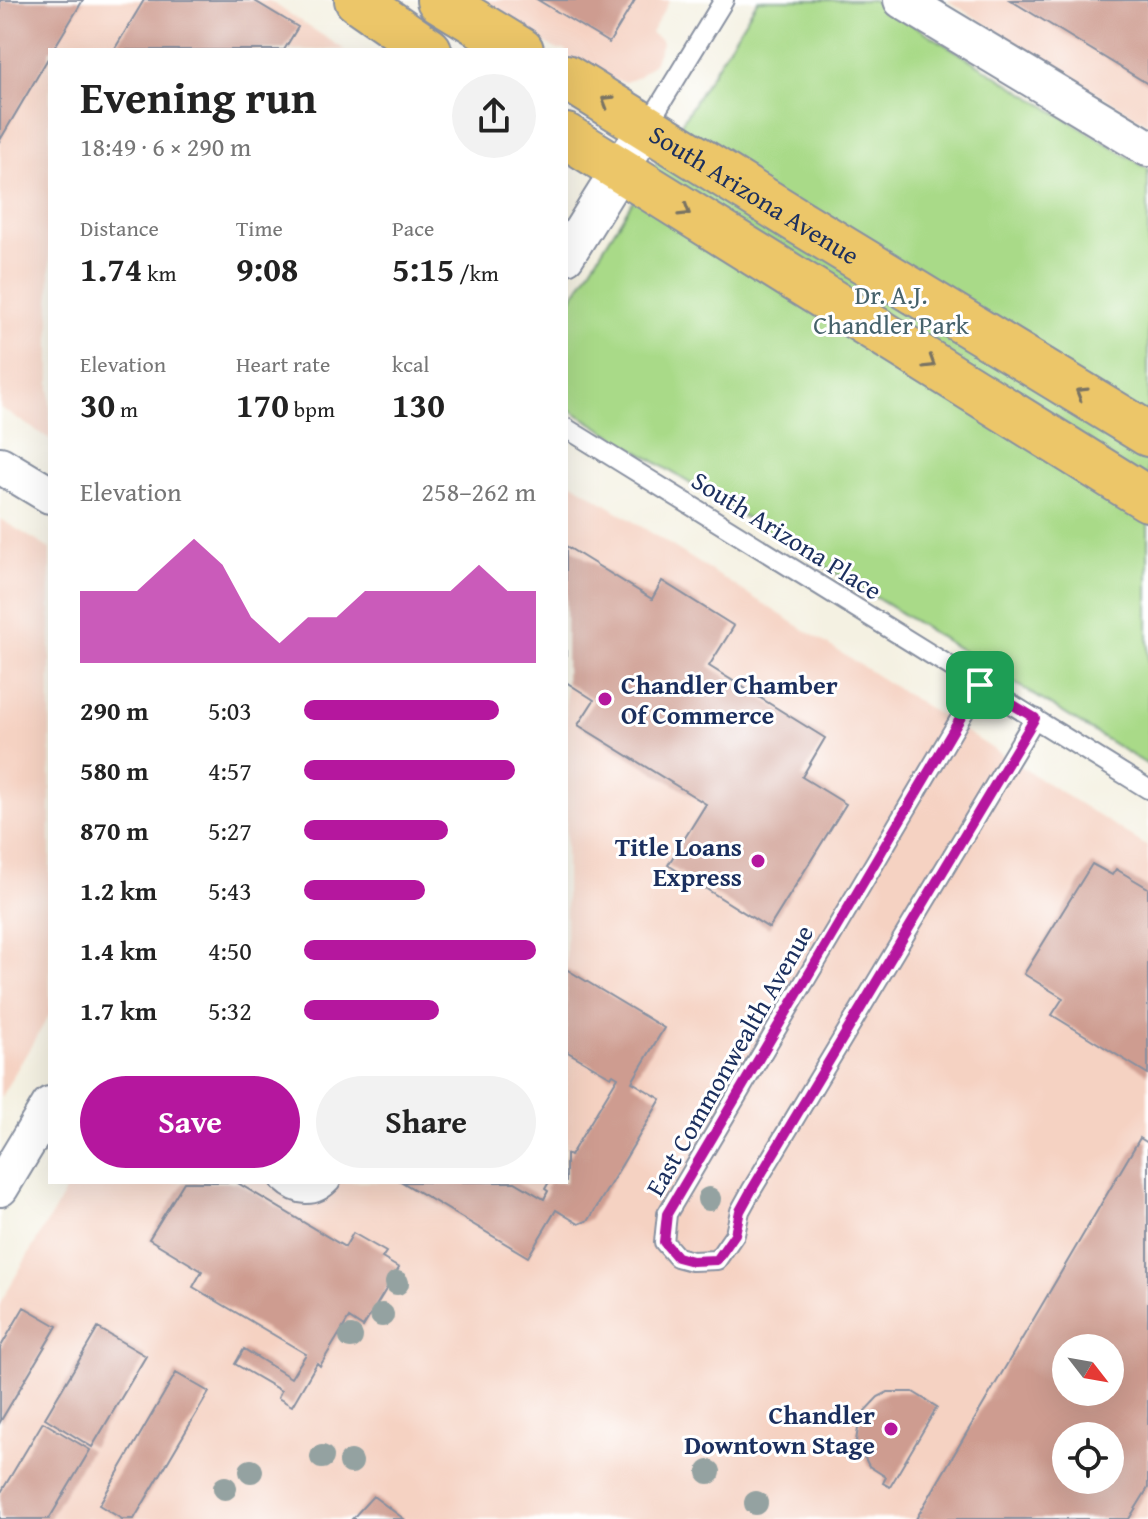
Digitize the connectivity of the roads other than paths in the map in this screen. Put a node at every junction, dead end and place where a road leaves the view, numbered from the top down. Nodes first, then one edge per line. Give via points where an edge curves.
1 (357, 0) edge
2 (439, 0) edge
3 (724, 0) edge
4 (902, 0) edge
5 (426, 48) edge
6 (518, 48) edge
7 (568, 78) edge
8 (647, 126) junction
9 (568, 137) edge
10 (1148, 148) edge
11 (619, 169) junction
12 (568, 253) edge
13 (568, 429) edge
14 (1148, 434) edge
15 (0, 465) edge
16 (48, 494) edge
17 (1141, 495) edge
18 (980, 685) junction
19 (1035, 718) junction
20 (1148, 789) edge
21 (48, 1108) edge
22 (1, 1182) edge
23 (283, 1184) edge
24 (329, 1184) edge

1 - 5 main road
2 - 6 main road
3 - 8 lane
4 - 10 street
8 -> 7 main road, South Arizona Avenue
8 - 11 street
14 -> 8 main road, South Arizona Avenue
9 - 11 main road, South Arizona Avenue
11 - 12 street
11 -> 17 main road, South Arizona Avenue
13 - 18 lane, South Arizona Place
15 - 16 street
18 - 19 lane, South Arizona Place
18 - 19 lane, East Commonwealth Avenue via 667,1214 664,1242 677,1257 717,1260 735,1234 751,1191
19 - 20 lane, South Arizona Place
21 - 22 street
23 - 24 lane via 309,1195

